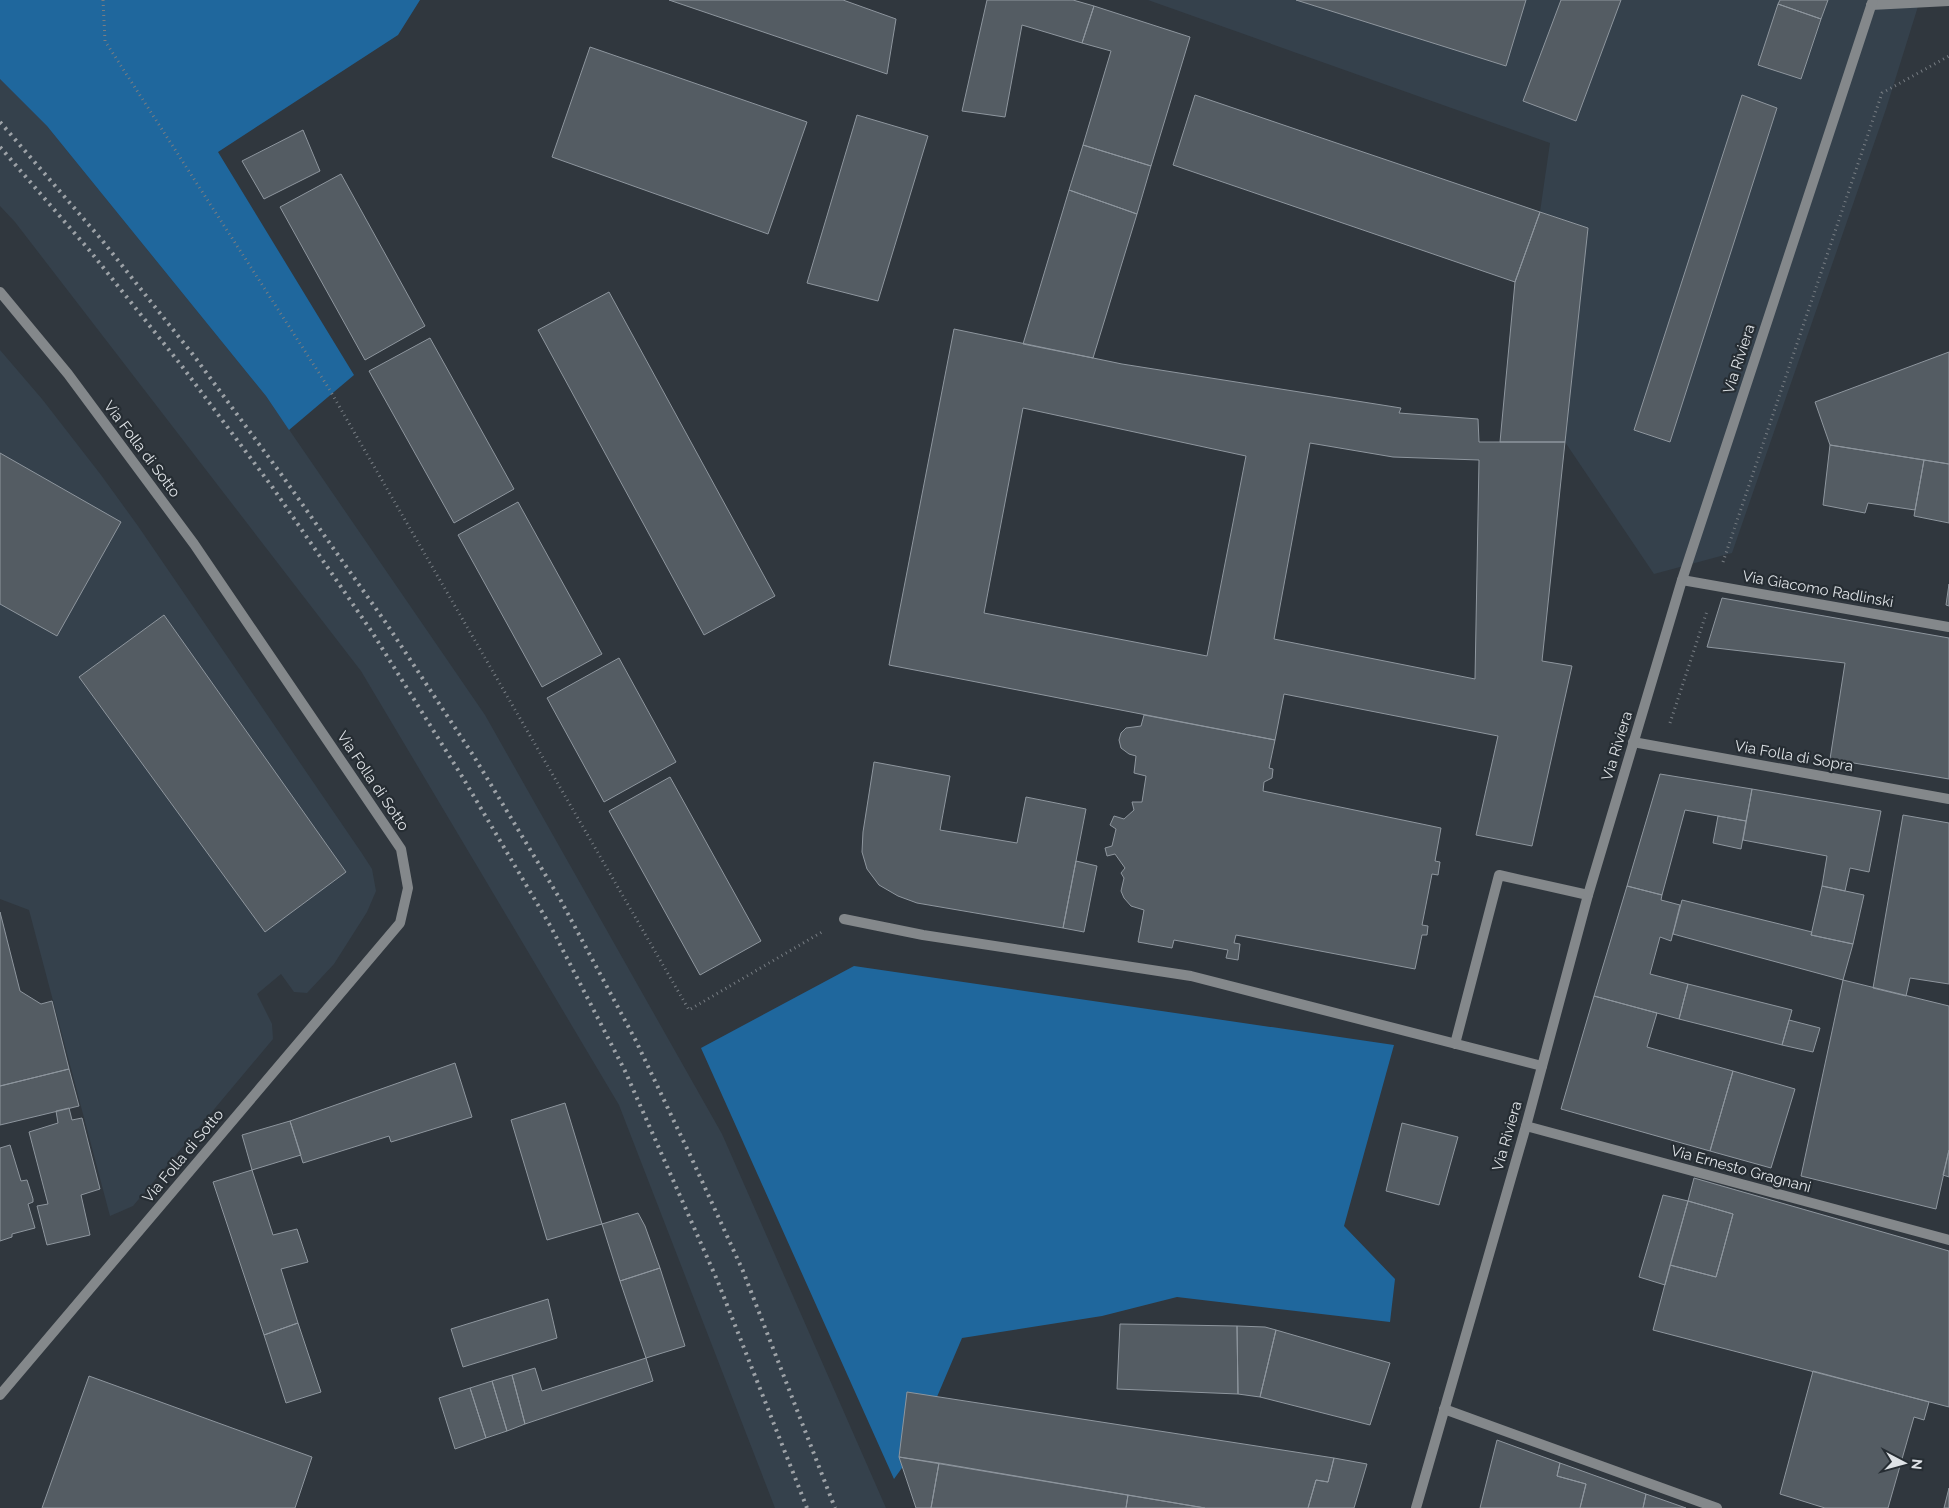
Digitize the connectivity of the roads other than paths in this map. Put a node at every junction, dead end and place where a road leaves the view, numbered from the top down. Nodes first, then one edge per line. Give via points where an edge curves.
1 (1949, 1) edge
2 (1872, 3) edge
3 (0, 292) edge
4 (1682, 580) junction
5 (1949, 627) edge
6 (1634, 742) junction
7 (1949, 799) edge
8 (1588, 895) junction
9 (844, 919) road end
10 (1455, 1044) junction
11 (1542, 1066) junction
12 (1526, 1126) junction
13 (1949, 1240) edge
14 (0, 1395) edge
15 (1444, 1409) junction
16 (1416, 1508) edge
17 (1717, 1508) edge

1 - 2 street
2 - 4 street, Via Riviera
3 - 14 street, Via Folla di Sotto via 68,374 194,544 401,849 408,888 400,923
4 - 5 street, Via Giacomo Radlinski
4 - 6 street, Via Riviera
6 - 7 street, Via Folla di Sopra
6 - 8 street, Via Riviera
8 - 10 street via 1499,875
8 - 11 street, Via Riviera
9 - 10 street via 923,935 1191,976
10 - 11 street
11 - 12 street, Via Riviera
12 - 13 street, Via Ernesto Gragnani
12 - 15 street, Via Riviera
15 - 16 street, Via Riviera
15 - 17 street

